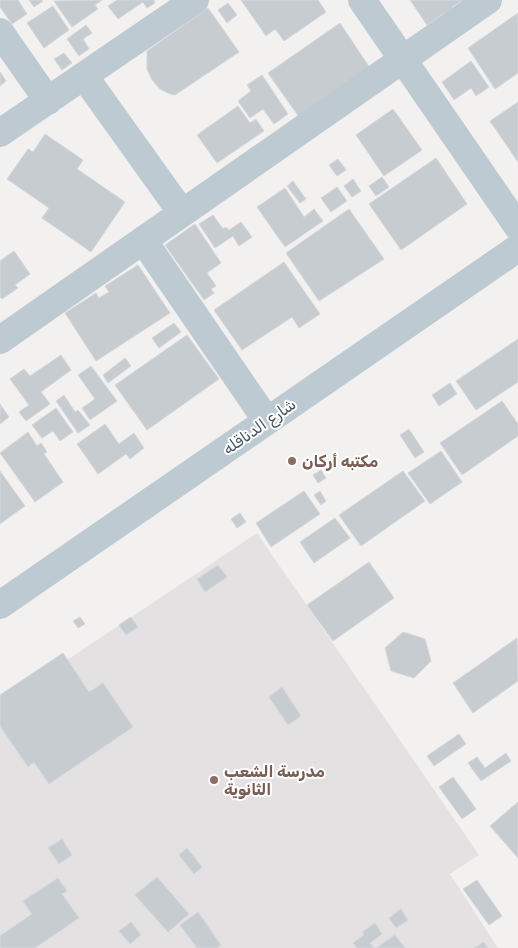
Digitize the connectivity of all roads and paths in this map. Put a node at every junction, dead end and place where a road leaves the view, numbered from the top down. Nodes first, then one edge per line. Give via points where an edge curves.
1 (195, 0) edge
2 (362, 0) edge
3 (488, 0) edge
4 (0, 32) edge
5 (403, 60) junction
6 (84, 76) junction
7 (48, 101) junction
8 (0, 133) edge
9 (182, 213) junction
10 (518, 227) edge
11 (143, 240) junction
12 (518, 248) edge
13 (0, 340) edge
14 (267, 421) junction
15 (0, 605) edge

1 - 6 street
2 - 5 street
3 - 5 street
4 - 7 street
5 - 9 street
5 - 10 street
6 - 7 street
6 - 9 street
7 - 8 street
9 - 11 street
11 - 13 street
11 - 14 street
12 - 14 street, شارع الدناقله
14 - 15 street, شارع الدناقله

